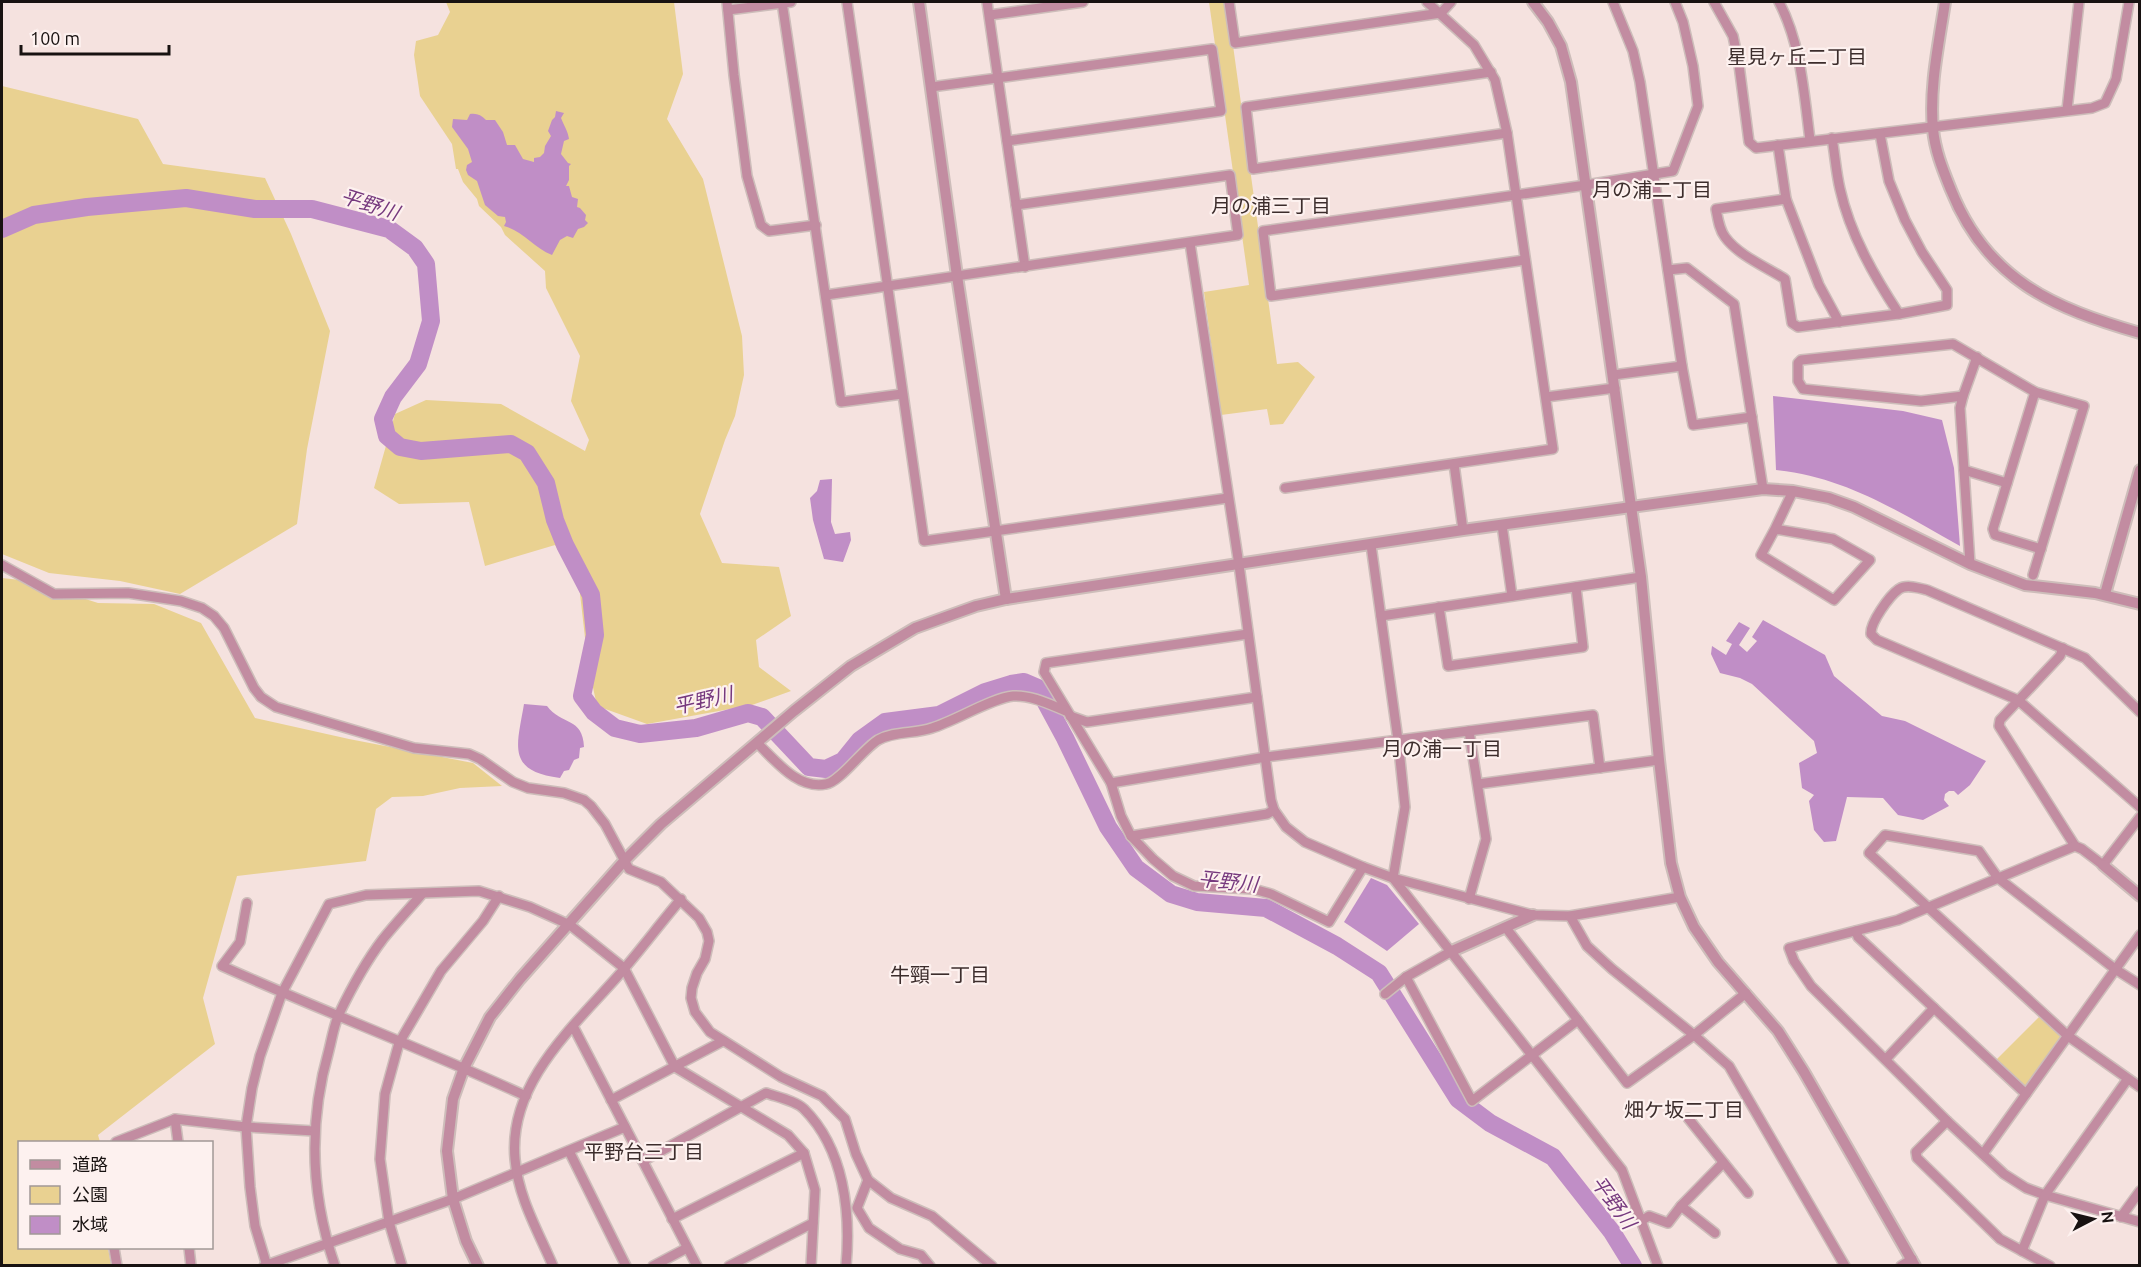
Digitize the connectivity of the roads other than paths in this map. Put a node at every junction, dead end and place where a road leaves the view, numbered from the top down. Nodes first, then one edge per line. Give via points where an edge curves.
1 (785, 2) edge
2 (847, 2) edge
3 (918, 2) edge
4 (987, 2) edge
5 (1083, 2) edge
6 (1229, 2) edge
7 (1427, 2) edge
8 (1451, 2) edge
9 (1533, 2) edge
10 (1613, 2) edge
11 (1675, 2) edge
12 (1714, 2) edge
13 (1779, 2) edge
14 (1945, 2) edge
15 (2079, 2) edge
16 (728, 6) edge
17 (2129, 6) edge
18 (2139, 12) edge
19 (1441, 13) junction
20 (990, 15) junction
21 (1491, 72) junction
22 (998, 79) junction
23 (931, 87) junction
24 (2067, 110) junction
25 (1933, 128) junction
26 (1507, 133) junction
27 (1880, 134) junction
28 (1832, 138) junction
29 (1006, 141) junction
30 (1810, 141) junction
31 (1778, 145) junction
32 (1655, 174) junction
33 (1586, 185) junction
34 (1516, 194) junction
35 (1786, 199) junction
36 (1016, 205) junction
37 (816, 225) junction
38 (1190, 243) junction
39 (1525, 260) junction
40 (1024, 267) junction
41 (1668, 270) junction
42 (957, 276) junction
43 (887, 286) junction
44 (826, 295) junction
45 (1899, 314) junction
46 (1839, 322) junction
47 (2139, 333) edge
48 (1977, 357) junction
49 (1682, 366) junction
50 (1613, 375) junction
51 (1615, 388) junction
52 (2035, 392) junction
53 (902, 394) junction
54 (1963, 396) junction
55 (1546, 397) junction
56 (1752, 417) junction
57 (1454, 464) junction
58 (1964, 470) junction
59 (2139, 471) edge
60 (2007, 483) junction
61 (1285, 488) dead end
62 (1762, 489) junction
63 (1793, 491) junction
64 (1228, 498) junction
65 (1632, 506) junction
66 (1502, 525) junction
67 (1775, 529) junction
68 (1463, 530) junction
69 (995, 532) junction
70 (1371, 544) junction
71 (2041, 549) junction
72 (1970, 564) junction
73 (2, 565) edge
74 (1239, 565) junction
75 (2033, 575) dead end
76 (1641, 577) junction
77 (1576, 587) junction
78 (2105, 594) junction
79 (1512, 596) junction
80 (1006, 599) junction
81 (2139, 604) edge
82 (1438, 607) junction
83 (1381, 616) junction
84 (1248, 634) junction
85 (2063, 648) junction
86 (1257, 696) junction
87 (2018, 700) junction
88 (2139, 712) edge
89 (1068, 714) junction
90 (1469, 731) junction
91 (1398, 740) junction
92 (758, 744) junction
93 (1266, 757) junction
94 (1659, 760) junction
95 (1600, 768) junction
96 (1111, 783) junction
97 (1478, 784) junction
98 (2139, 807) edge
99 (1274, 810) junction
100 (2139, 817) edge
101 (1131, 836) junction
102 (2075, 846) junction
103 (625, 860) junction
104 (2103, 865) junction
105 (1363, 867) junction
106 (1394, 878) junction
107 (1998, 878) junction
108 (422, 894) junction
109 (499, 896) junction
110 (2139, 896) edge
111 (1680, 897) junction
112 (681, 899) junction
113 (1469, 899) junction
114 (248, 903) dead end
115 (1927, 908) junction
116 (1533, 915) junction
117 (1570, 916) junction
118 (570, 925) junction
119 (1506, 928) junction
120 (1856, 931) junction
121 (2139, 935) edge
122 (1452, 951) junction
123 (624, 968) junction
124 (2115, 969) junction
125 (1406, 977) junction
126 (2139, 985) edge
127 (282, 993) junction
128 (1746, 993) junction
129 (1385, 994) dead end
130 (1934, 1008) junction
131 (339, 1016) junction
132 (1578, 1020) junction
133 (573, 1026) junction
134 (1694, 1035) junction
135 (2068, 1036) junction
136 (723, 1041) junction
137 (399, 1043) junction
138 (1532, 1054) junction
139 (1886, 1059) junction
140 (675, 1067) junction
141 (464, 1068) junction
142 (2127, 1080) junction
143 (2139, 1087) edge
144 (2026, 1094) junction
145 (526, 1096) junction
146 (612, 1100) junction
147 (741, 1108) junction
148 (1688, 1118) dead end
149 (175, 1119) junction
150 (1947, 1121) junction
151 (246, 1127) junction
152 (625, 1127) junction
153 (314, 1131) junction
154 (121, 1141) edge
155 (178, 1141) edge
156 (569, 1151) junction
157 (804, 1154) junction
158 (1983, 1154) junction
159 (643, 1161) junction
160 (1723, 1164) junction
161 (517, 1173) junction
162 (868, 1180) junction
163 (2139, 1191) edge
164 (1748, 1193) dead end
165 (2045, 1195) junction
166 (453, 1199) junction
167 (1681, 1206) junction
168 (2121, 1217) junction
169 (672, 1219) junction
170 (1641, 1221) junction
171 (389, 1222) junction
172 (813, 1222) junction
173 (2139, 1222) edge
174 (1715, 1233) dead end
175 (327, 1244) junction
176 (687, 1248) junction
177 (114, 1249) edge
178 (189, 1249) edge
179 (2022, 1251) junction
180 (1914, 1262) edge
181 (266, 1265) edge
182 (117, 1266) edge
183 (192, 1266) edge
184 (335, 1266) edge
185 (402, 1266) edge
186 (478, 1266) edge
187 (553, 1266) edge
188 (626, 1266) edge
189 (653, 1266) edge
190 (697, 1266) edge
191 (729, 1266) edge
192 (811, 1266) edge
193 (846, 1266) edge
194 (930, 1266) edge
195 (992, 1266) edge
196 (1658, 1266) edge
197 (1845, 1266) edge
198 (1901, 1266) edge
199 (2050, 1266) edge

1 - 16 street
1 - 37 street
2 - 43 street
3 - 23 street
4 - 20 street
5 - 20 street
6 - 19 street via 1235,43
7 - 19 street
8 - 19 street
9 - 33 street via 1561,46 1571,82
10 - 32 street via 1633,51
11 - 32 street via 1693,66 1698,106 1673,171
12 - 31 street via 1733,36 1749,142 1756,148
13 - 30 street via 1799,56
14 - 25 street
15 - 24 street
16 - 37 street via 747,176 762,225 769,231
17 - 18 street
17 - 24 street via 2116,79 2105,103
19 - 21 street via 1474,45
20 - 22 street
21 - 26 street
21 - 26 street via 1246,108 1253,169
22 - 23 street
22 - 29 street
22 - 29 street via 1212,49 1221,111
23 - 42 street
24 - 25 street
25 - 27 street
25 - 47 street via 1936,150 1958,208 1997,263 2048,300 2077,314
26 - 34 street
27 - 28 street
27 - 45 street via 1889,181 1905,220 1947,290 1947,304
28 - 30 street
28 - 45 street via 1840,190 1855,232 1873,273
29 - 36 street
30 - 31 street
31 - 35 street
32 - 33 street
32 - 41 street
33 - 34 street
33 - 50 street
34 - 39 street
34 - 39 street via 1263,231 1271,296
35 - 46 street via 1819,285
35 - 46 street via 1716,209 1719,226 1743,252 1785,279 1792,323 1798,327
36 - 38 street via 1230,175 1238,235
36 - 40 street
37 - 44 street
38 - 40 street
38 - 64 street
39 - 55 street
40 - 42 street
41 - 49 street
41 - 56 street via 1687,268 1734,304
42 - 43 street
42 - 69 street
43 - 44 street
43 - 53 street
44 - 53 street via 841,402
45 - 46 street
48 - 52 street
48 - 54 street
48 - 54 street via 1953,344 1798,363 1798,381 1803,389 1921,401
49 - 50 street
49 - 56 street via 1693,425
50 - 51 street
51 - 55 street
51 - 65 street
52 - 60 street
52 - 71 street via 2084,406
53 - 69 street via 924,541
54 - 58 street via 1960,408
55 - 57 street via 1553,449
56 - 62 street
57 - 61 street
57 - 68 street
58 - 60 street
58 - 72 street
59 - 78 street
60 - 71 street via 1993,529 1995,535
62 - 63 street
62 - 65 street
63 - 67 street
63 - 72 street via 1854,507
64 - 69 street
64 - 74 street
65 - 66 street
65 - 76 street
66 - 68 street
66 - 79 street
67 - 67 street via 1761,555 1834,600 1870,560 1833,538
68 - 70 street
69 - 80 street
70 - 74 street
70 - 83 street
71 - 75 street
72 - 78 street via 2025,585
73 - 103 street via 54,594 128,593 201,608 214,615 224,628 254,688 276,707 414,748 469,754 528,788 576,795 597,813
74 - 80 street
74 - 84 street
76 - 77 street
76 - 94 street
77 - 79 street
77 - 82 street via 1582,647 1448,666
78 - 81 street
79 - 82 street
80 - 92 street via 915,628 851,666
82 - 83 street
83 - 91 street
84 - 86 street
84 - 89 street via 1046,663 1044,672
85 - 87 street
85 - 87 street via 1913,586 1899,589 1870,627 1870,634 1877,640
85 - 88 street via 2085,658
86 - 89 street via 1087,722
86 - 93 street
87 - 98 street
87 - 102 street via 1999,726
89 - 92 street via 1026,696 1010,696 929,729 886,736 862,752 838,778 818,785 795,778
89 - 96 street
90 - 91 street
90 - 95 street via 1593,715
90 - 97 street
91 - 93 street
91 - 106 street via 1405,807
92 - 103 street
93 - 96 street
93 - 99 street
94 - 95 street
94 - 111 street via 1671,863
95 - 97 street
96 - 101 street
97 - 113 street via 1486,839
99 - 101 street
99 - 105 street via 1286,827 1305,842
100 - 104 street
101 - 105 street via 1173,876 1194,886 1253,889 1329,922
102 - 104 street
102 - 107 street
103 - 112 street via 630,869 661,882
103 - 118 street
104 - 110 street
105 - 106 street
106 - 113 street
106 - 122 street
107 - 115 street
107 - 115 street via 1979,851 1885,835 1869,854
107 - 124 street
108 - 109 street via 479,891
108 - 127 street via 366,896 329,904
108 - 131 street via 382,941
109 - 118 street
109 - 137 street via 441,971
111 - 117 street
111 - 128 street via 1694,927 1718,962
112 - 123 street
112 - 136 street via 699,918 710,941 692,987 695,1012 710,1032
113 - 116 street
114 - 127 street via 240,942 222,966
115 - 120 street
115 - 135 street
116 - 117 street
116 - 119 street
117 - 134 street via 1587,946
118 - 123 street
118 - 141 street via 490,1017
119 - 122 street
119 - 132 street
120 - 130 street
120 - 139 street via 1789,948 1811,986
121 - 124 street
122 - 125 street
122 - 138 street
123 - 133 street
123 - 140 street
124 - 126 street
124 - 135 street
125 - 129 street
125 - 138 street via 1472,1101
127 - 131 street
127 - 151 street via 260,1056
128 - 134 street
128 - 180 street via 1778,1031
130 - 139 street
130 - 144 street
131 - 137 street
131 - 153 street via 322,1073
132 - 134 street via 1626,1083
132 - 138 street
133 - 145 street via 556,1045
133 - 146 street
134 - 197 street via 1729,1066
135 - 142 street
135 - 144 street
136 - 140 street
136 - 162 street via 781,1077 822,1096 845,1119
137 - 141 street
137 - 171 street via 385,1094 380,1159
138 - 170 street via 1622,1170
139 - 150 street
140 - 146 street
140 - 147 street
141 - 145 street
141 - 166 street via 453,1099 447,1150
142 - 143 street
142 - 165 street
144 - 158 street
145 - 161 street via 515,1136
146 - 152 street
147 - 157 street via 788,1135
147 - 159 street
147 - 193 street via 766,1093 803,1107 823,1134 842,1180 848,1241
148 - 160 street
149 - 151 street
149 - 154 street
149 - 155 street
150 - 158 street
150 - 179 street via 1916,1152 1917,1158 2000,1239
151 - 153 street
151 - 181 street via 255,1226
152 - 156 street
152 - 159 street
153 - 175 street via 316,1186
156 - 161 street
156 - 188 street
157 - 169 street
157 - 172 street via 815,1190
158 - 165 street via 2025,1188
159 - 169 street
160 - 164 street
160 - 167 street
161 - 166 street
161 - 187 street via 525,1205
162 - 194 street via 857,1208 869,1228 900,1249 921,1255
162 - 195 street via 891,1198 932,1216
163 - 168 street
165 - 168 street
165 - 179 street
166 - 171 street
166 - 186 street
167 - 170 street via 1668,1223 1649,1216
167 - 174 street
168 - 173 street
169 - 176 street
170 - 196 street
171 - 175 street
171 - 185 street
172 - 191 street
172 - 192 street
175 - 181 street
175 - 184 street
176 - 189 street
176 - 190 street
177 - 182 street
178 - 183 street
179 - 199 street
180 - 198 street

